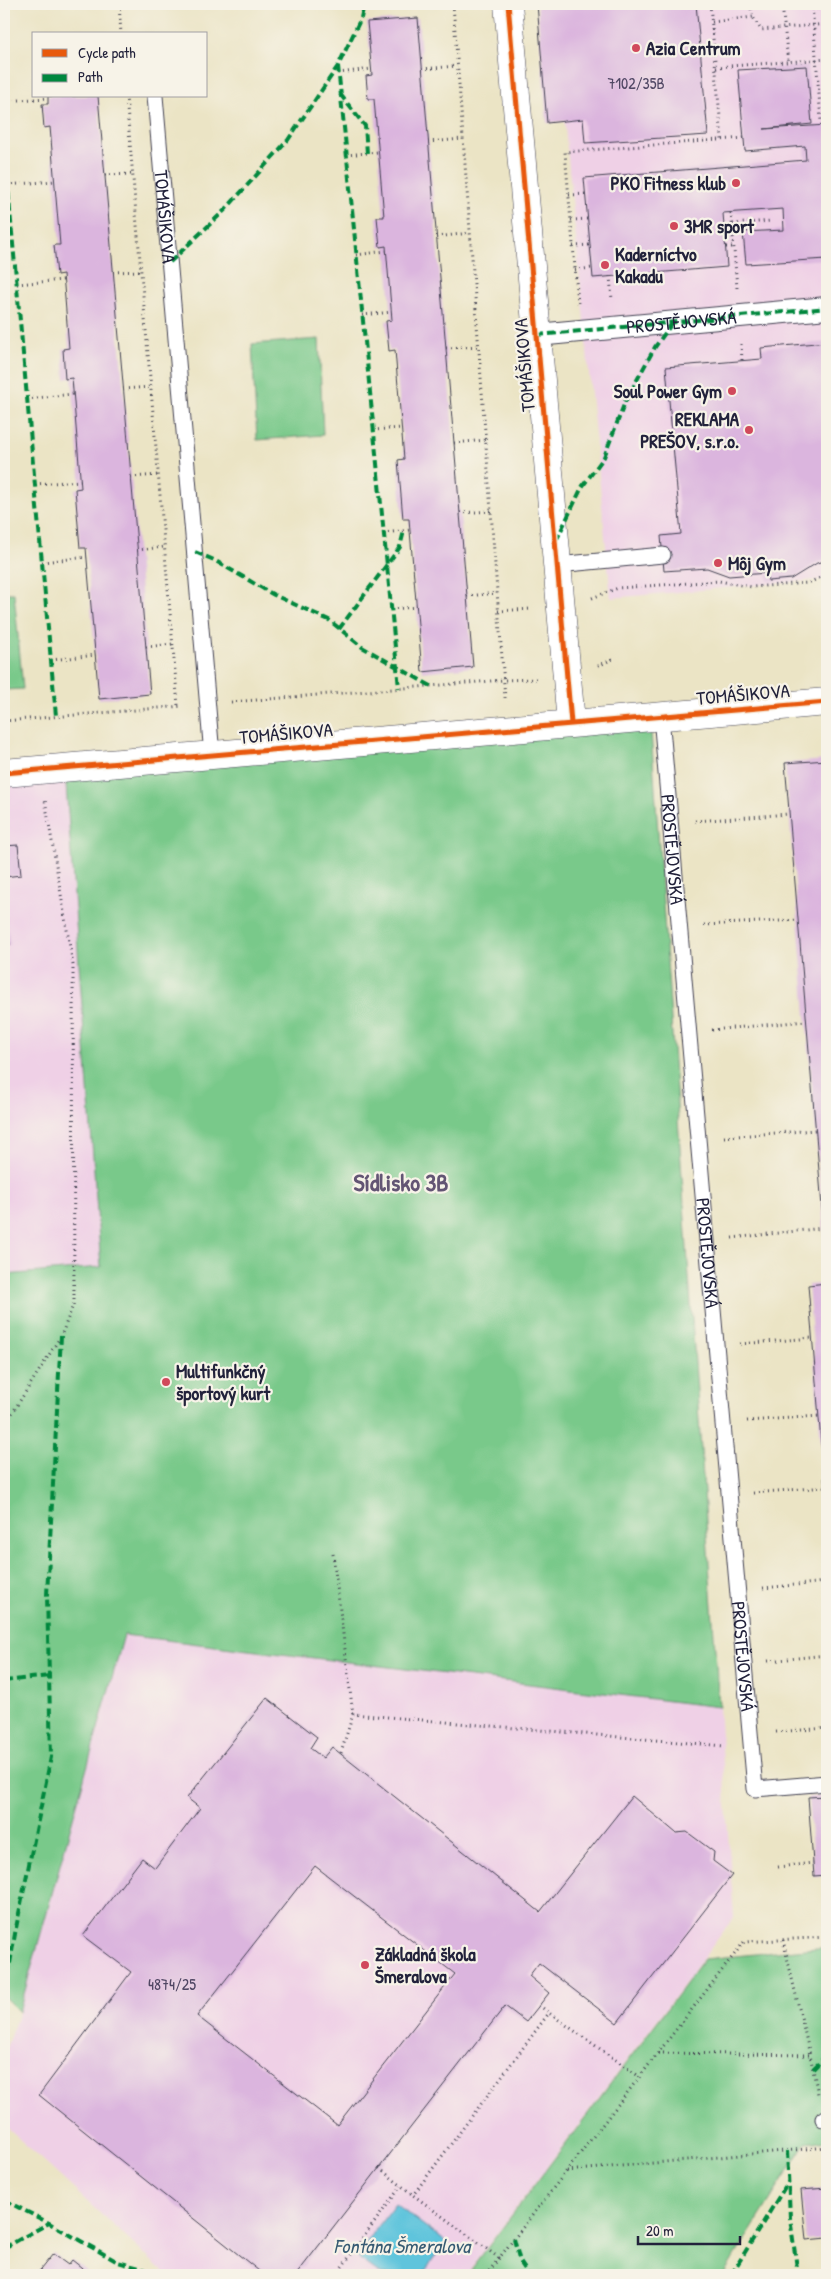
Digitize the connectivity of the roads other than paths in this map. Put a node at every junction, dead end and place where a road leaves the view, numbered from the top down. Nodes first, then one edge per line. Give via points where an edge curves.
1 (508, 4) edge
2 (155, 98) edge
3 (827, 308) edge
4 (536, 335) junction
5 (663, 555) dead end
6 (557, 565) junction
7 (827, 702) edge
8 (661, 716) junction
9 (571, 723) junction
10 (212, 754) junction
11 (4, 772) edge
12 (827, 1783) edge

1 - 4 street, TOMÁŠIKOVA
2 - 10 lane, TOMÁŠIKOVA
3 - 4 street, PROSTĚJOVSKÁ
4 - 6 street, TOMÁŠIKOVA
5 - 6 lane
6 - 9 street, TOMÁŠIKOVA
7 - 8 street, TOMÁŠIKOVA
8 - 9 street, TOMÁŠIKOVA
8 - 12 lane, PROSTĚJOVSKÁ via 755,1789
9 - 10 street, TOMÁŠIKOVA
10 - 11 street, TOMÁŠIKOVA

